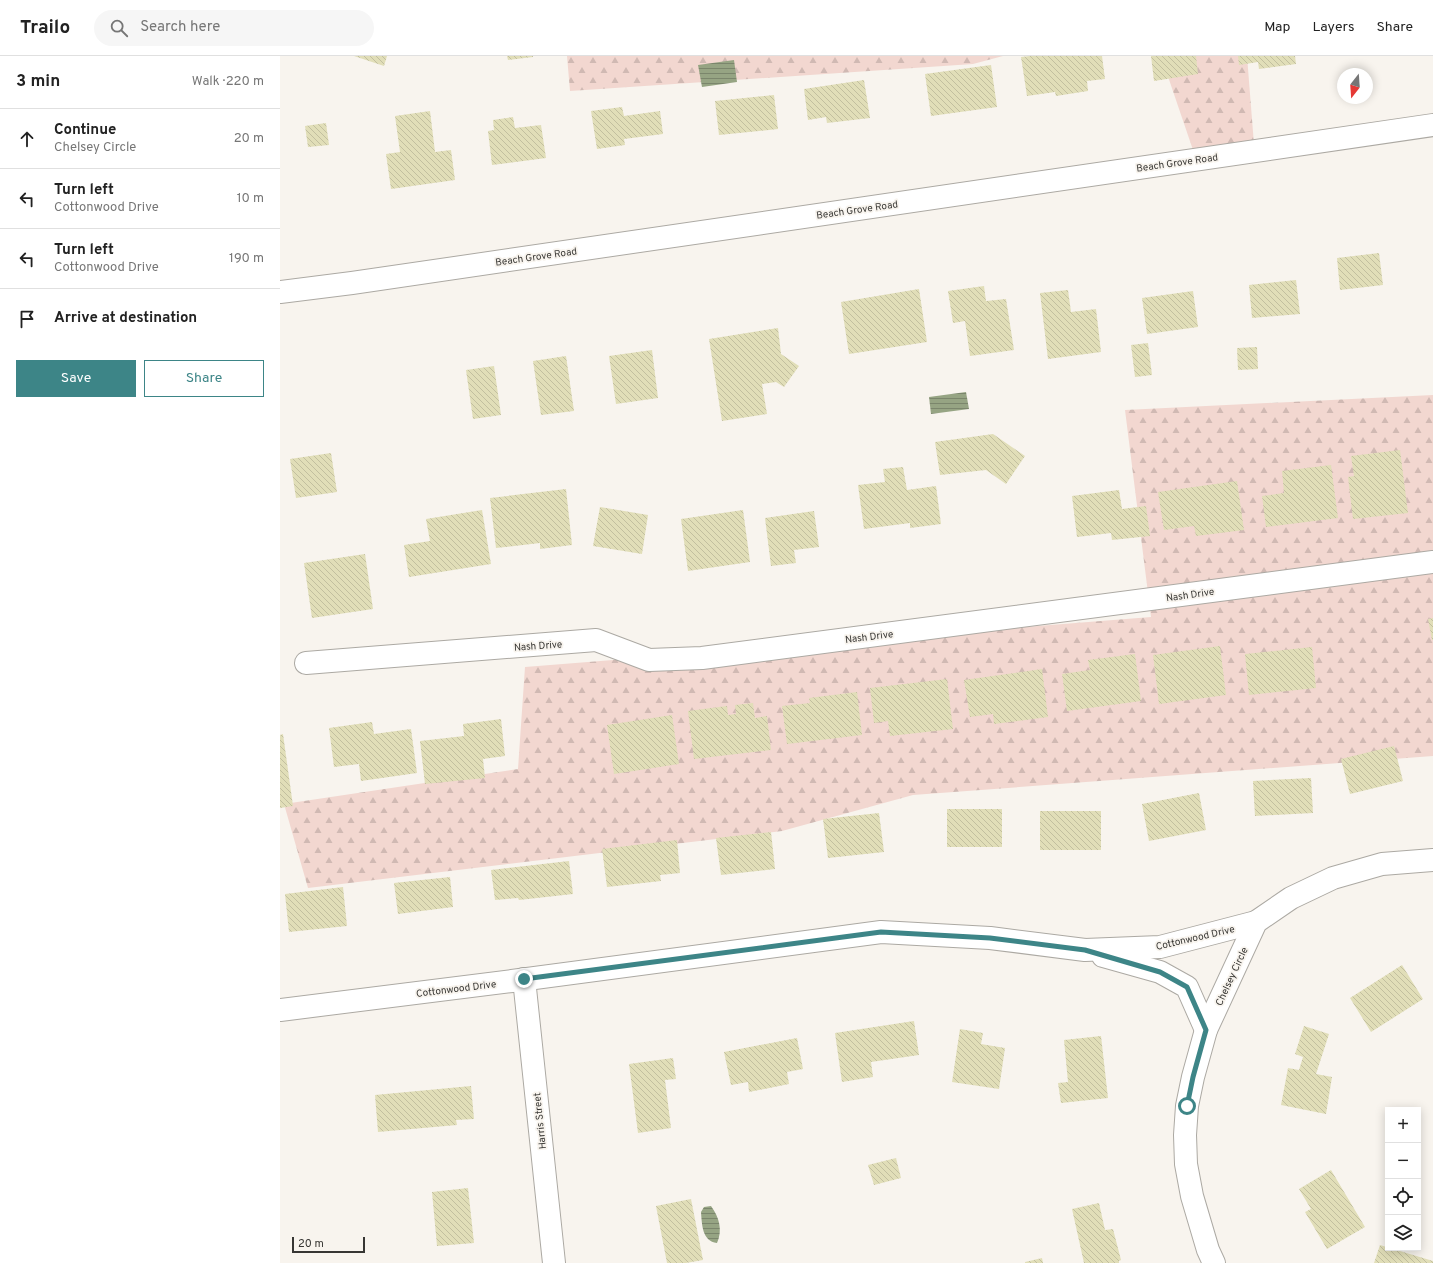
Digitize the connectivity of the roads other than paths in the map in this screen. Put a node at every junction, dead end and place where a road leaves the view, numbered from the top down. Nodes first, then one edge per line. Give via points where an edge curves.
1 (1433, 125) edge
2 (280, 292) edge
3 (1433, 562) edge
4 (306, 663) dead end
5 (1433, 860) edge
6 (1256, 922) junction
7 (1085, 950) junction
8 (524, 979) junction
9 (280, 1010) edge
10 (1206, 1030) junction
11 (554, 1263) edge
12 (1214, 1263) edge

1 - 2 street, Beach Grove Road
3 - 4 street, Nash Drive via 702,658 649,660 596,640
5 - 6 street via 1382,864 1334,878 1291,898
6 - 7 street, Cottonwood Drive via 1160,947
6 - 10 street, Chelsey Circle
7 - 8 street, Cottonwood Drive via 990,938 881,932
7 - 10 street, Cottonwood Drive via 1160,972 1187,987
8 - 9 street, Cottonwood Drive
8 - 11 street, Harris Street
10 - 12 street, Chelsey Circle via 1187,1106 1185,1135 1186,1164 1192,1196

